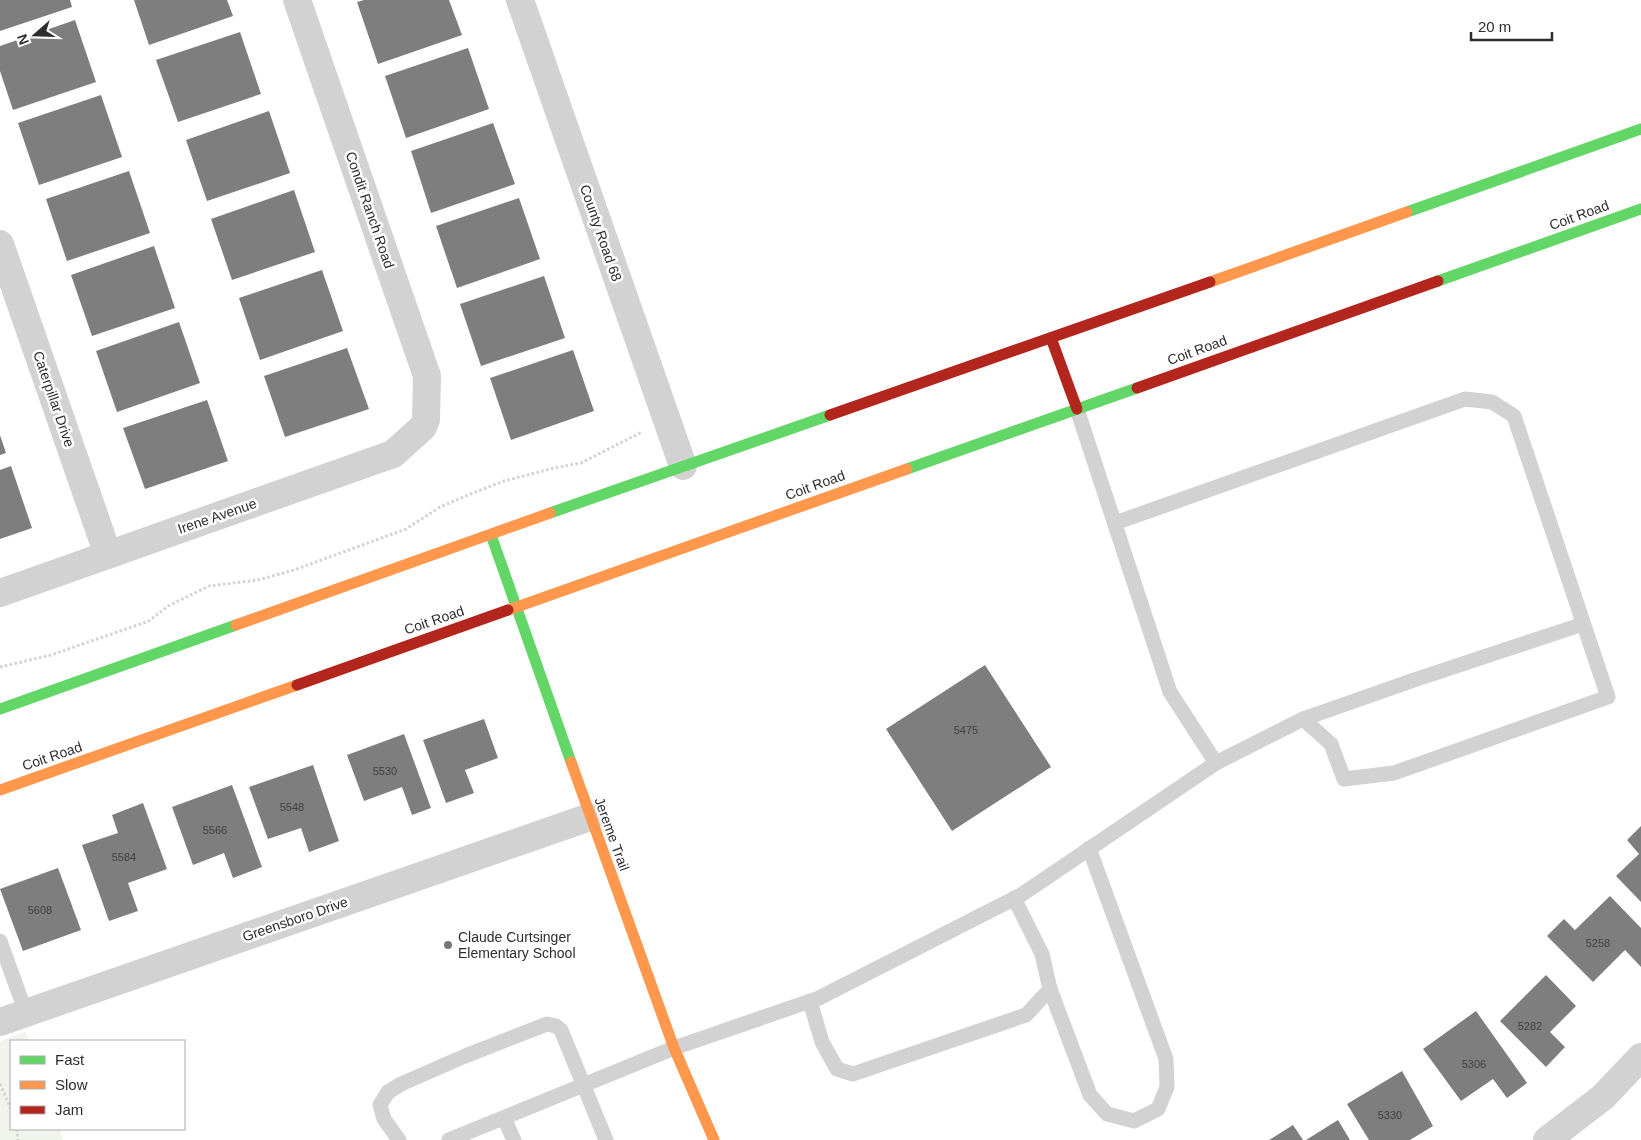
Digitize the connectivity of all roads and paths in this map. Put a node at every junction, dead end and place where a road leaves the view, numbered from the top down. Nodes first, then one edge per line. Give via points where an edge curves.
1 (297, 0) edge
2 (520, 0) edge
3 (1641, 129) edge
4 (1641, 209) edge
5 (0, 244) edge
6 (1051, 338) junction
7 (1077, 409) junction
8 (424, 423) joint
9 (636, 434) dead end
10 (683, 466) junction
11 (1115, 522) junction
12 (491, 535) junction
13 (108, 555) junction
14 (0, 593) edge
15 (516, 608) junction
16 (1583, 624) junction
17 (0, 667) edge
18 (0, 709) edge
19 (1303, 719) junction
20 (1216, 763) junction
21 (0, 790) edge
22 (590, 817) junction
23 (1089, 848) junction
24 (1014, 898) junction
25 (0, 941) edge
26 (1050, 989) junction
27 (810, 1001) junction
28 (26, 1013) junction
29 (0, 1022) edge
30 (674, 1048) junction
31 (1641, 1057) edge
32 (0, 1084) edge
33 (584, 1084) junction
34 (10, 1107) edge
35 (504, 1118) junction
36 (399, 1140) edge
37 (449, 1140) edge
38 (514, 1140) edge
39 (606, 1140) edge
40 (714, 1140) edge
41 (1547, 1140) edge

1 - 8 street, Condit Ranch Road via 427,376
2 - 10 street, County Road 68
3 - 6 main road
4 - 7 main road, Coit Road
5 - 13 street, Caterpillar Drive
6 - 7 main road
6 - 10 main road
7 - 11 lane
7 - 15 main road, Coit Road
8 - 13 street, Irene Avenue via 393,454
9 - 17 path via 581,463 504,481 473,493 440,507 406,530 294,570 258,580 209,586 168,606 149,621 51,655
10 - 12 main road
11 - 16 lane via 1465,399 1492,402 1514,416
11 - 20 lane via 1170,692
12 - 15 main road, Jereme Trail
12 - 18 main road
13 - 14 street, Irene Avenue
15 - 21 main road, Coit Road
15 - 22 main road, Jereme Trail
16 - 19 lane
16 - 19 lane via 1608,697 1394,773 1344,779 1331,744
19 - 20 lane
20 - 23 lane
22 - 28 street, Greensboro Drive
22 - 30 main road, Jereme Trail
23 - 24 lane
23 - 26 lane via 1166,1059 1167,1087 1158,1109 1134,1120 1107,1114 1090,1095
24 - 26 lane via 1042,954
24 - 27 lane
25 - 28 lane
26 - 27 lane via 1026,1015 853,1074 838,1069 822,1042
27 - 30 lane
28 - 29 street, Greensboro Drive
30 - 33 lane
30 - 40 main road, Jereme Trail
31 - 41 street via 1603,1097
32 - 34 path
33 - 35 lane
33 - 36 lane via 561,1030 547,1024 465,1056 388,1092 380,1105 384,1119
33 - 39 lane
35 - 37 lane
35 - 38 lane

